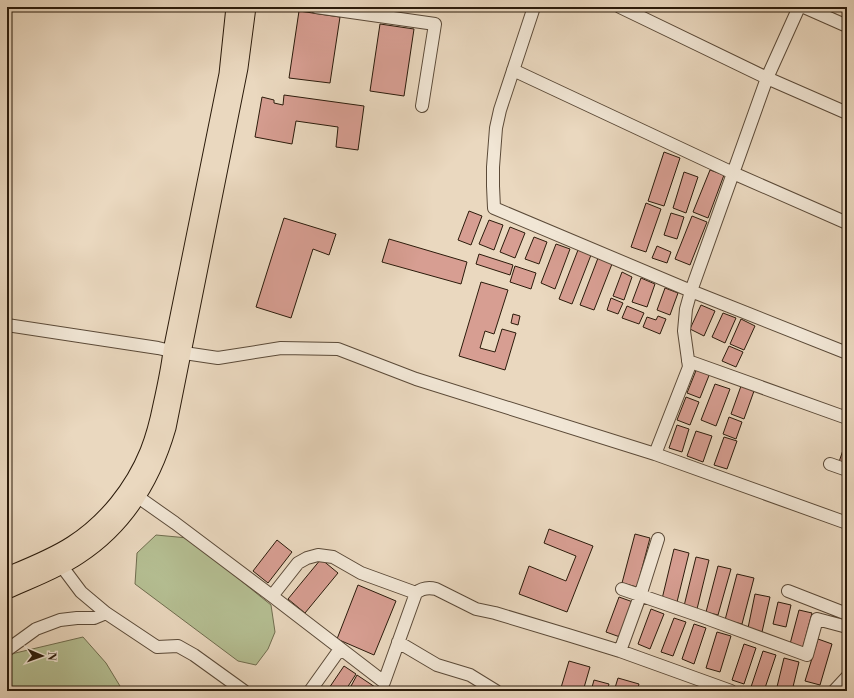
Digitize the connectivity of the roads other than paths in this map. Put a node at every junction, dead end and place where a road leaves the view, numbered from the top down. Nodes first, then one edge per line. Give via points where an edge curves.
1 (234, 7) edge
2 (248, 7) edge
3 (316, 7) edge
4 (534, 7) edge
5 (620, 7) edge
6 (799, 7) edge
7 (804, 7) edge
8 (847, 26) edge
9 (513, 70) junction
10 (767, 78) junction
11 (422, 106) dead end
12 (847, 113) edge
13 (733, 173) junction
14 (847, 223) edge
15 (691, 291) junction
16 (7, 325) edge
17 (177, 352) junction
18 (847, 353) edge
19 (688, 360) junction
20 (847, 418) edge
21 (655, 454) junction
22 (830, 464) dead end
23 (847, 470) edge
24 (138, 496) junction
25 (847, 523) edge
26 (658, 539) dead end
27 (57, 560) junction
28 (7, 575) edge
29 (622, 590) dead end
30 (7, 591) edge
31 (788, 591) dead end
32 (416, 593) junction
33 (272, 596) junction
34 (640, 596) junction
35 (106, 613) junction
36 (847, 614) edge
37 (847, 627) edge
38 (398, 642) junction
39 (7, 650) edge
40 (340, 650) junction
41 (620, 651) junction
42 (847, 677) edge
43 (244, 691) edge
44 (310, 691) edge
45 (496, 691) edge
46 (731, 691) edge
47 (834, 691) edge

1 - 17 main road via 227,74
2 - 17 main road via 240,68
3 - 11 street via 435,24
4 - 9 street
5 - 10 street
6 - 10 street
7 - 8 street
9 - 13 street
9 - 15 street via 496,128 493,167 494,208
10 - 12 street
10 - 13 street
13 - 14 street
13 - 15 street
15 - 18 street
15 - 19 street via 684,331
16 - 17 street
17 - 21 street via 218,358 281,348 338,349 416,379
17 - 24 main road via 164,444
17 - 27 main road via 168,372 154,436 135,479 117,504
19 - 20 street
19 - 21 street via 689,367
21 - 25 street
22 - 23 street
24 - 27 main road via 125,515 102,538 78,556
24 - 33 street
26 - 34 street
27 - 28 main road
27 - 30 main road via 48,573
27 - 35 street via 81,592
29 - 34 street
31 - 36 street
32 - 33 street via 361,573 332,557 318,555 298,563
32 - 38 street
32 - 41 street via 424,588 432,588 476,609
33 - 40 street
34 - 37 street via 807,655 816,619
34 - 41 street
35 - 39 street via 94,618 60,620 36,629
35 - 43 street via 157,647 178,646 194,655
38 - 40 street via 384,682
38 - 45 street via 437,665 470,675
40 - 44 street
41 - 46 street
42 - 47 street

